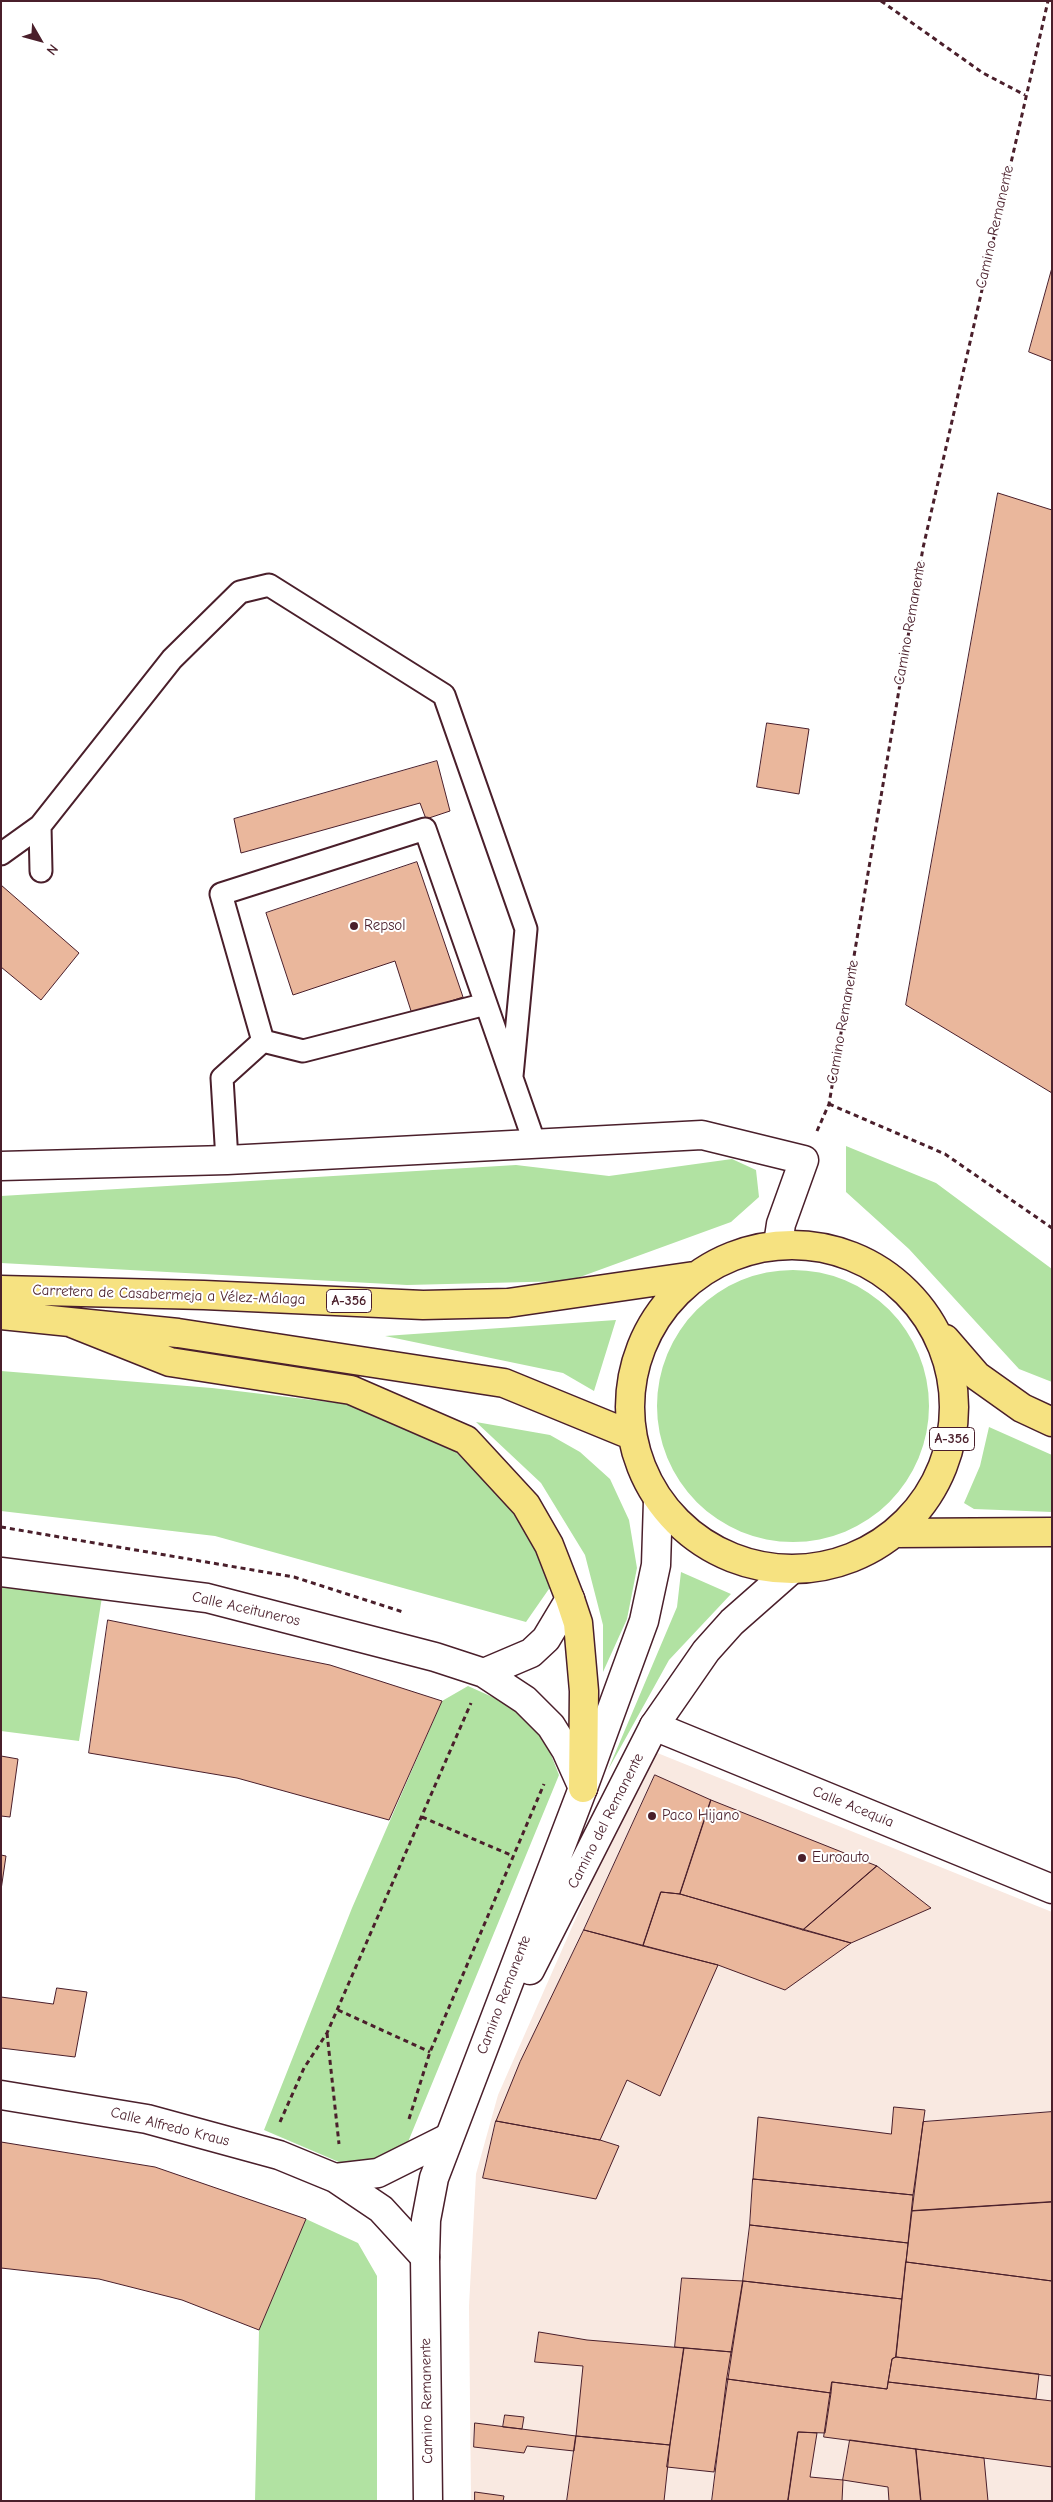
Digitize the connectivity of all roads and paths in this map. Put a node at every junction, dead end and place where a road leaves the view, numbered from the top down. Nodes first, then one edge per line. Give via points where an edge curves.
1 (881, 1) edge
2 (1048, 1) edge
3 (1025, 95) junction
4 (40, 826) junction
5 (1, 854) edge
6 (40, 871) dead end
7 (486, 1004) junction
8 (263, 1041) junction
9 (512, 1076) junction
10 (829, 1104) junction
11 (535, 1144) junction
12 (227, 1160) junction
13 (804, 1160) junction
14 (1, 1166) edge
15 (1052, 1228) edge
16 (778, 1244) junction
17 (694, 1276) junction
18 (1, 1290) edge
19 (1, 1315) edge
20 (72, 1323) junction
21 (937, 1330) junction
22 (1052, 1422) edge
23 (630, 1435) junction
24 (658, 1501) junction
25 (1052, 1532) edge
26 (896, 1533) junction
27 (791, 1570) junction
28 (1, 1572) edge
29 (570, 1599) junction
30 (484, 1673) junction
31 (471, 1704) junction
32 (480, 1708) dead end
33 (654, 1726) junction
34 (544, 1783) dead end
35 (583, 1788) junction
36 (422, 1817) junction
37 (513, 1856) junction
38 (1052, 1889) edge
39 (338, 2010) junction
40 (327, 2033) junction
41 (430, 2052) junction
42 (1, 2095) edge
43 (463, 2103) junction
44 (281, 2121) junction
45 (289, 2124) dead end
46 (407, 2126) dead end
47 (448, 2138) junction
48 (330, 2144) dead end
49 (266, 2152) junction
50 (334, 2178) junction
51 (425, 2257) junction
52 (428, 2501) edge

1 - 3 path via 983,73
2 - 3 path, Camino Remanente
3 - 10 path, Camino Remanente via 923,548
4 - 5 lane
4 - 6 lane
4 - 9 lane via 172,658 240,592 269,585 444,696 526,929
7 - 8 lane via 303,1051
7 - 8 lane via 425,830 221,894
7 - 9 lane
8 - 12 lane via 222,1078
9 - 11 lane
10 - 13 path, Camino Remanente
10 - 15 path via 945,1154
11 - 12 street
11 - 13 street via 702,1135
12 - 14 street
13 - 16 street via 781,1224
16 - 17 main road, A-356 via 734,1254
16 - 21 main road, A-356 via 826,1246 871,1263 909,1292
17 - 18 main road, Carretera de Casabermeja a Vélez-Málaga / A-356 via 508,1304 424,1305
17 - 23 main road, A-356 via 654,1320 639,1356 632,1375
19 - 20 main road, Carretera de Casabermeja a Vélez-Málaga
20 - 23 main road, Carretera de Casabermeja a Vélez-Málaga via 178,1333 504,1383
20 - 29 main road via 170,1362 351,1390 466,1440 526,1505 549,1545
21 - 22 main road, A-356 via 977,1376 1022,1408
21 - 26 main road, A-356 via 954,1384 952,1439 932,1490
23 - 24 main road, A-356 via 640,1470
24 - 27 main road, A-356 via 694,1539 740,1562
24 - 35 street, Camino Remanente via 656,1565 644,1621
25 - 26 main road, A-356
26 - 27 main road, A-356 via 847,1561
27 - 33 street, Camino del Remanente via 719,1636
28 - 30 street, Calle Aceituneros via 207,1598 435,1657
29 - 30 street via 546,1639 531,1653
29 - 35 main road via 578,1623 584,1691
30 - 31 path
30 - 35 street, Calle Aceituneros via 525,1700 552,1726
31 - 32 path
31 - 36 path
33 - 38 street, Calle Acequia
33 - 43 street, Camino del Remanente
34 - 37 path
35 - 43 street, Camino Remanente
36 - 37 path
36 - 39 path
37 - 41 path
39 - 40 path
39 - 41 path
40 - 44 path via 304,2068
40 - 48 path via 339,2148
41 - 46 path
42 - 49 street, Calle Alfredo Kraus via 147,2119
43 - 47 street, Camino Remanente
44 - 45 path
44 - 49 path
47 - 50 street, Calle Alfredo Kraus via 378,2173
47 - 51 street, Camino Remanente via 434,2178 426,2220
49 - 50 street, Calle Alfredo Kraus
50 - 51 street, Calle Alfredo Kraus via 381,2209
51 - 52 street, Camino Remanente

